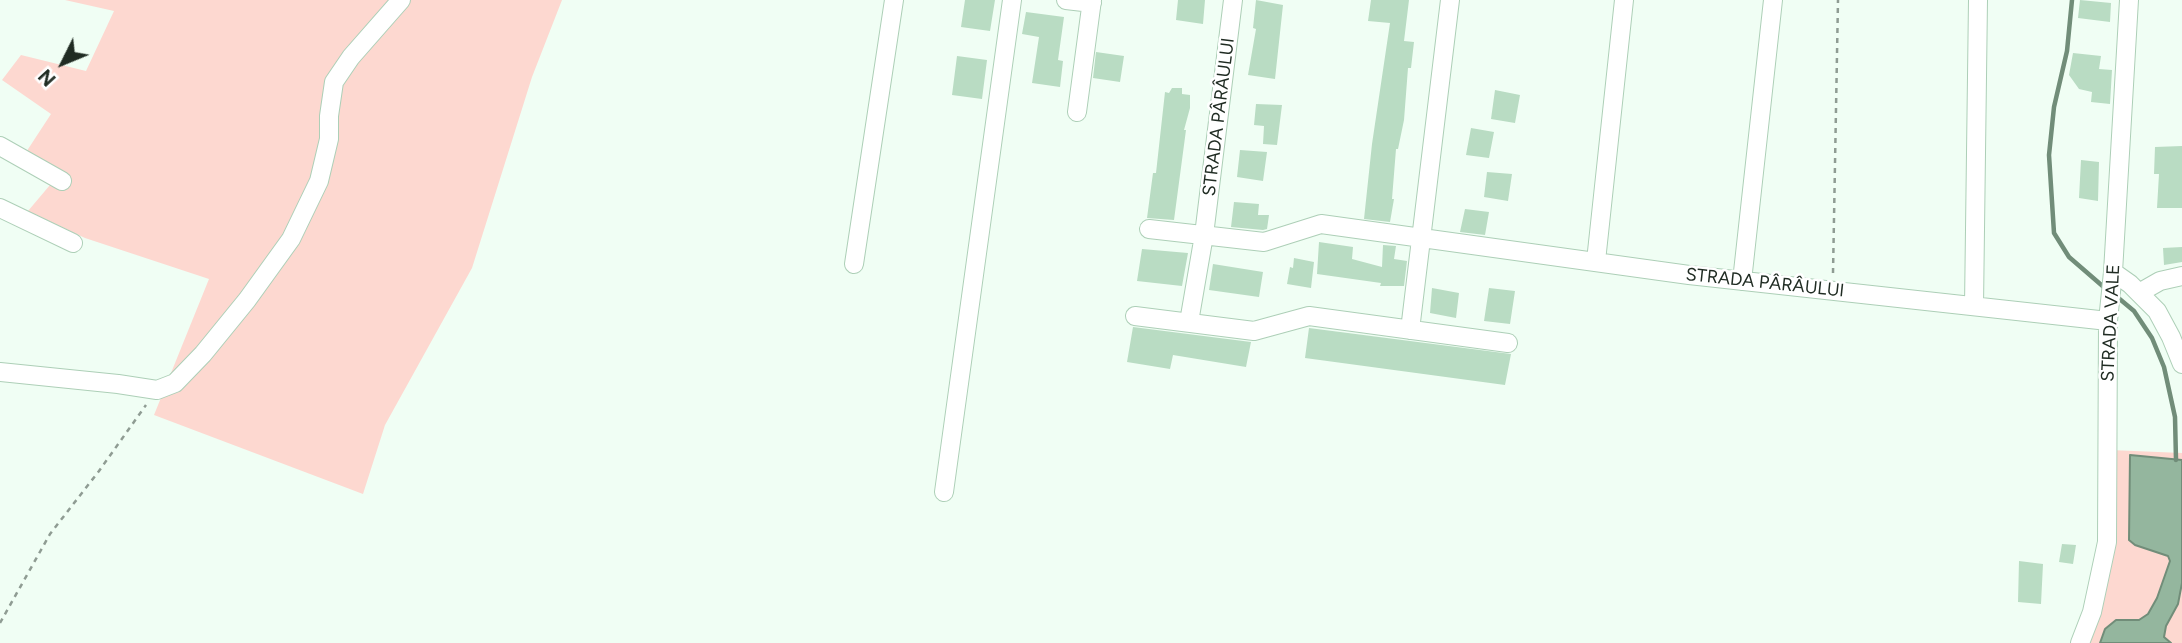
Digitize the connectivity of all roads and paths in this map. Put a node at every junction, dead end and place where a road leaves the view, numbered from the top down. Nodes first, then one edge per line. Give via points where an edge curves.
1 (401, 0) edge
2 (894, 0) edge
3 (1012, 0) edge
4 (1066, 0) edge
5 (1233, 0) edge
6 (1450, 0) edge
7 (1624, 0) edge
8 (1773, 0) edge
9 (1838, 0) edge
10 (1978, 0) edge
11 (2129, 0) edge
12 (1092, 2) edge
13 (1077, 112) dead end
14 (0, 146) edge
15 (61, 181) dead end
16 (0, 208) edge
17 (1149, 229) dead end
18 (1204, 235) junction
19 (1423, 237) junction
20 (73, 243) dead end
21 (1595, 261) junction
22 (854, 264) dead end
23 (2182, 276) edge
24 (2113, 278) junction
25 (1742, 281) junction
26 (1833, 291) junction
27 (2139, 293) junction
28 (1974, 306) junction
29 (1135, 316) dead end
30 (2108, 321) junction
31 (1189, 323) junction
32 (1410, 330) junction
33 (1508, 343) dead end
34 (2182, 364) edge
35 (0, 372) edge
36 (146, 388) junction
37 (944, 492) dead end
38 (0, 623) edge
39 (2080, 643) edge

1 - 36 street via 334,82 329,139 319,181 291,239 204,354 175,383 157,390
2 - 22 street
3 - 37 street
4 - 12 street
5 - 18 street, STRADA PÂRÂULUI
6 - 19 street
7 - 21 street
8 - 25 street
9 - 26 path
10 - 28 street
11 - 24 street, STRADA VALE
12 - 13 street
14 - 15 street
16 - 20 street
17 - 18 street, STRADA PÂRÂULUI
18 - 19 street, STRADA PÂRÂULUI via 1265,242 1321,224
18 - 31 street, STRADA PÂRÂULUI
19 - 21 street, STRADA PÂRÂULUI
19 - 32 street
21 - 25 street, STRADA PÂRÂULUI
23 - 27 street
24 - 27 street
24 - 30 street, STRADA VALE
25 - 26 street, STRADA PÂRÂULUI
26 - 28 street, STRADA PÂRÂULUI
27 - 34 street via 2157,311
28 - 30 street, STRADA PÂRÂULUI
29 - 31 street
30 - 39 street, STRADA VALE via 2107,542 2092,612
31 - 32 street via 1254,331 1309,316
32 - 33 street
35 - 36 street
36 - 38 path via 146,406 50,534

